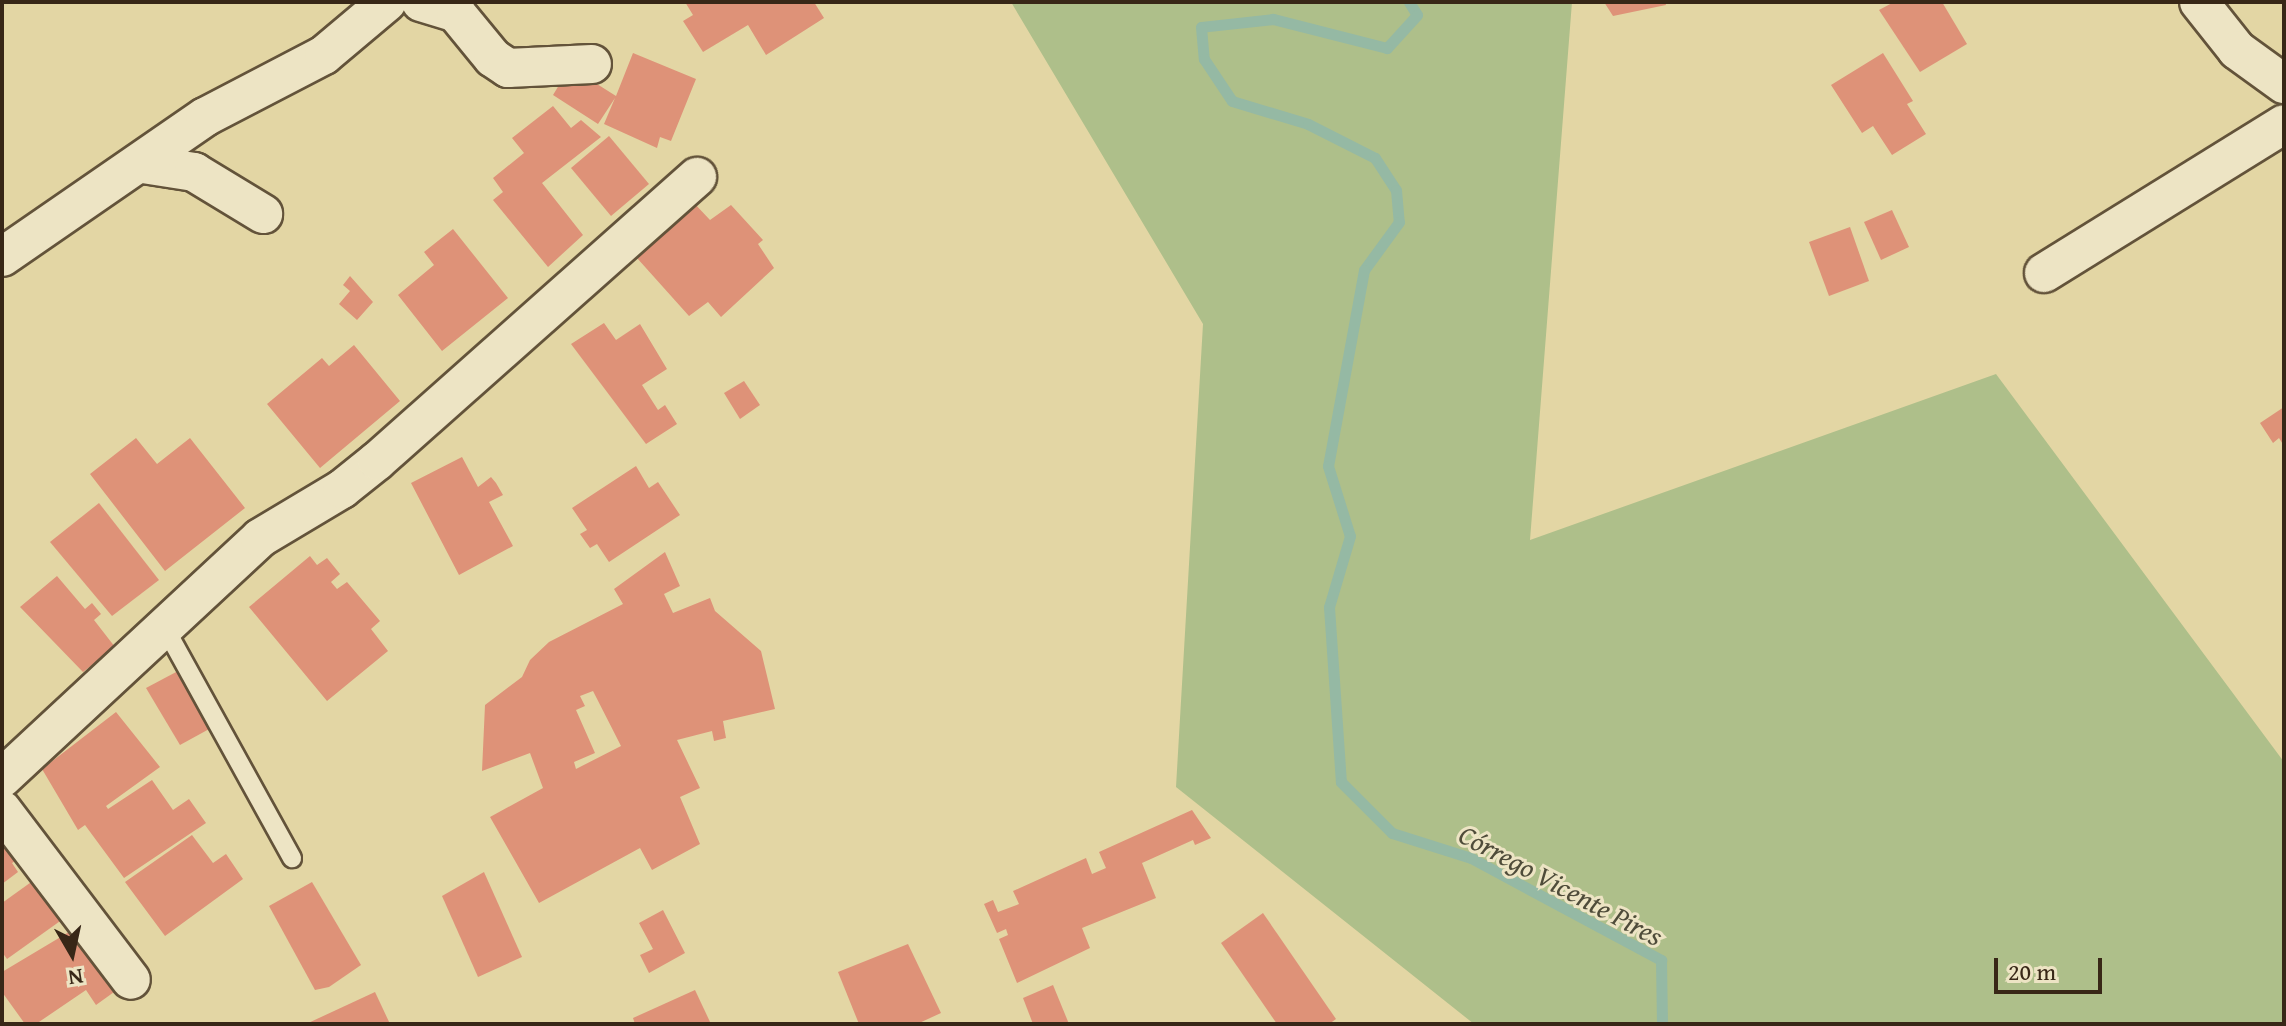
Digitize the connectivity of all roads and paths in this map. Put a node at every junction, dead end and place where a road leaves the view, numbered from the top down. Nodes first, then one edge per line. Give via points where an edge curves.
1 (387, 2) edge
2 (421, 2) edge
3 (2199, 2) edge
4 (592, 64) dead end
5 (2284, 84) edge
6 (2284, 124) edge
7 (143, 164) junction
8 (697, 177) dead end
9 (263, 214) dead end
10 (2, 257) edge
11 (2044, 273) dead end
12 (165, 628) junction
13 (2, 778) edge
14 (2, 810) edge
15 (292, 858) dead end
16 (131, 980) dead end

1 - 7 street via 324,55 205,117
2 - 4 street via 456,13 493,58 508,68
3 - 5 street via 2237,50
6 - 11 street
7 - 9 street via 194,172
7 - 10 street
8 - 12 street via 377,461 342,489 260,538
12 - 13 street
12 - 15 lane
14 - 16 street

